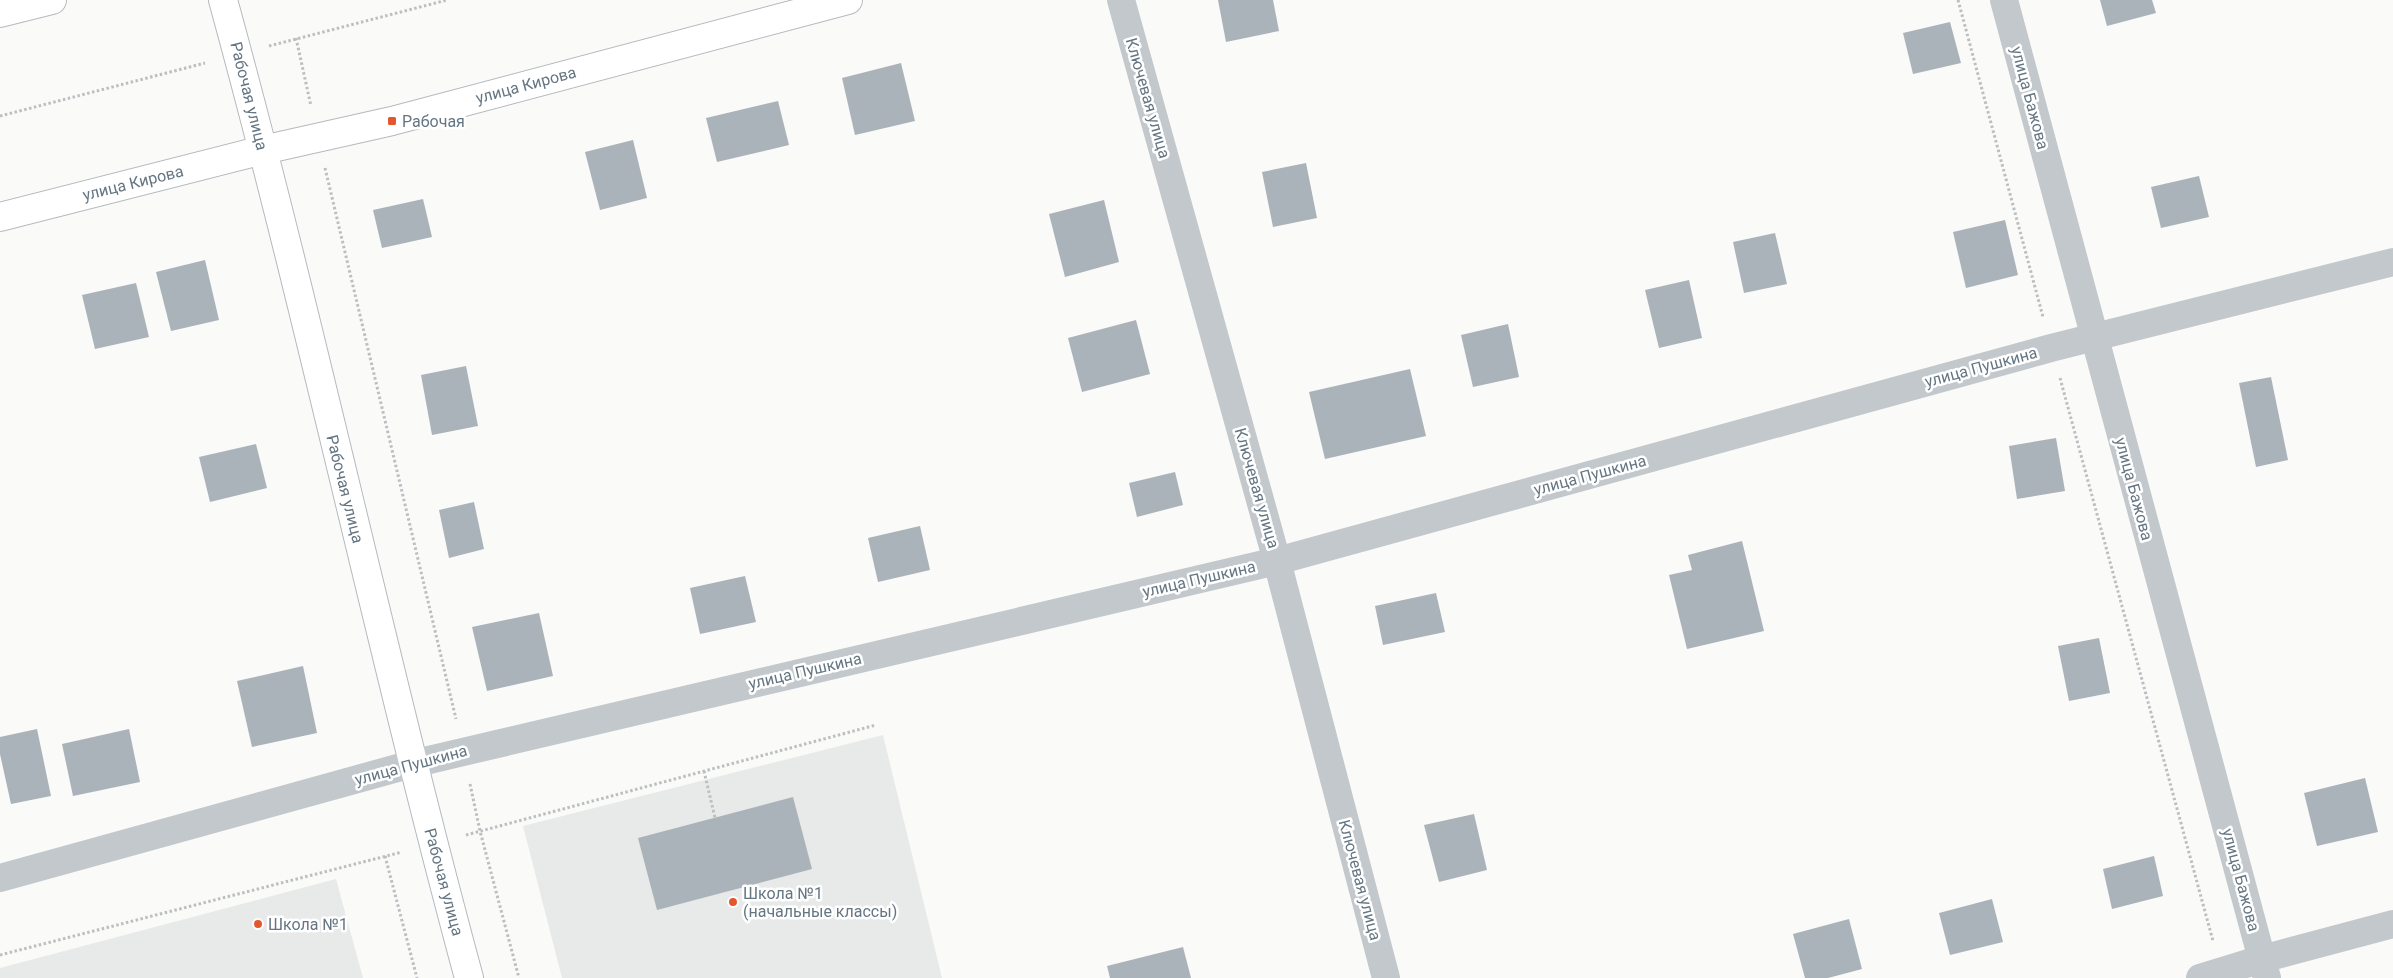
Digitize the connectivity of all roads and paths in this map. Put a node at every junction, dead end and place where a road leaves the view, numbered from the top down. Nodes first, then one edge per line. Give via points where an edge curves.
1 (52, 0) edge
2 (223, 0) edge
3 (848, 0) edge
4 (1121, 0) edge
5 (1958, 0) edge
6 (2004, 0) edge
7 (0, 14) edge
8 (296, 38) dead end
9 (318, 139) junction
10 (263, 150) junction
11 (0, 217) edge
12 (2393, 262) edge
13 (2093, 337) junction
14 (2051, 348) junction
15 (1277, 561) junction
16 (463, 751) junction
17 (412, 764) junction
18 (704, 772) dead end
19 (715, 818) dead end
20 (385, 856) dead end
21 (0, 878) edge
22 (2393, 924) edge
23 (2265, 968) edge
24 (2211, 975) edge
25 (417, 978) edge
26 (469, 978) edge
27 (519, 978) edge
28 (1386, 978) edge

1 - 7 main road
2 - 10 main road, Рабочая улица
3 - 9 main road, улица Кирова
4 - 15 street, Ключевая улица
5 - 14 path
6 - 13 street, улица Бажова
8 - 9 path
9 - 10 main road, улица Кирова
9 - 16 path
10 - 11 main road, улица Кирова
10 - 17 main road, Рабочая улица
12 - 13 street, улица Пушкина
13 - 14 street, улица Пушкина
13 - 23 street, улица Бажова
14 - 15 street, улица Пушкина
14 - 24 path
15 - 16 street, улица Пушкина
15 - 28 street, Ключевая улица
16 - 17 street, улица Пушкина
16 - 27 path via 480,831
17 - 21 street, улица Пушкина
17 - 26 main road, Рабочая улица
18 - 19 path
20 - 25 path
22 - 23 street
23 - 24 street

